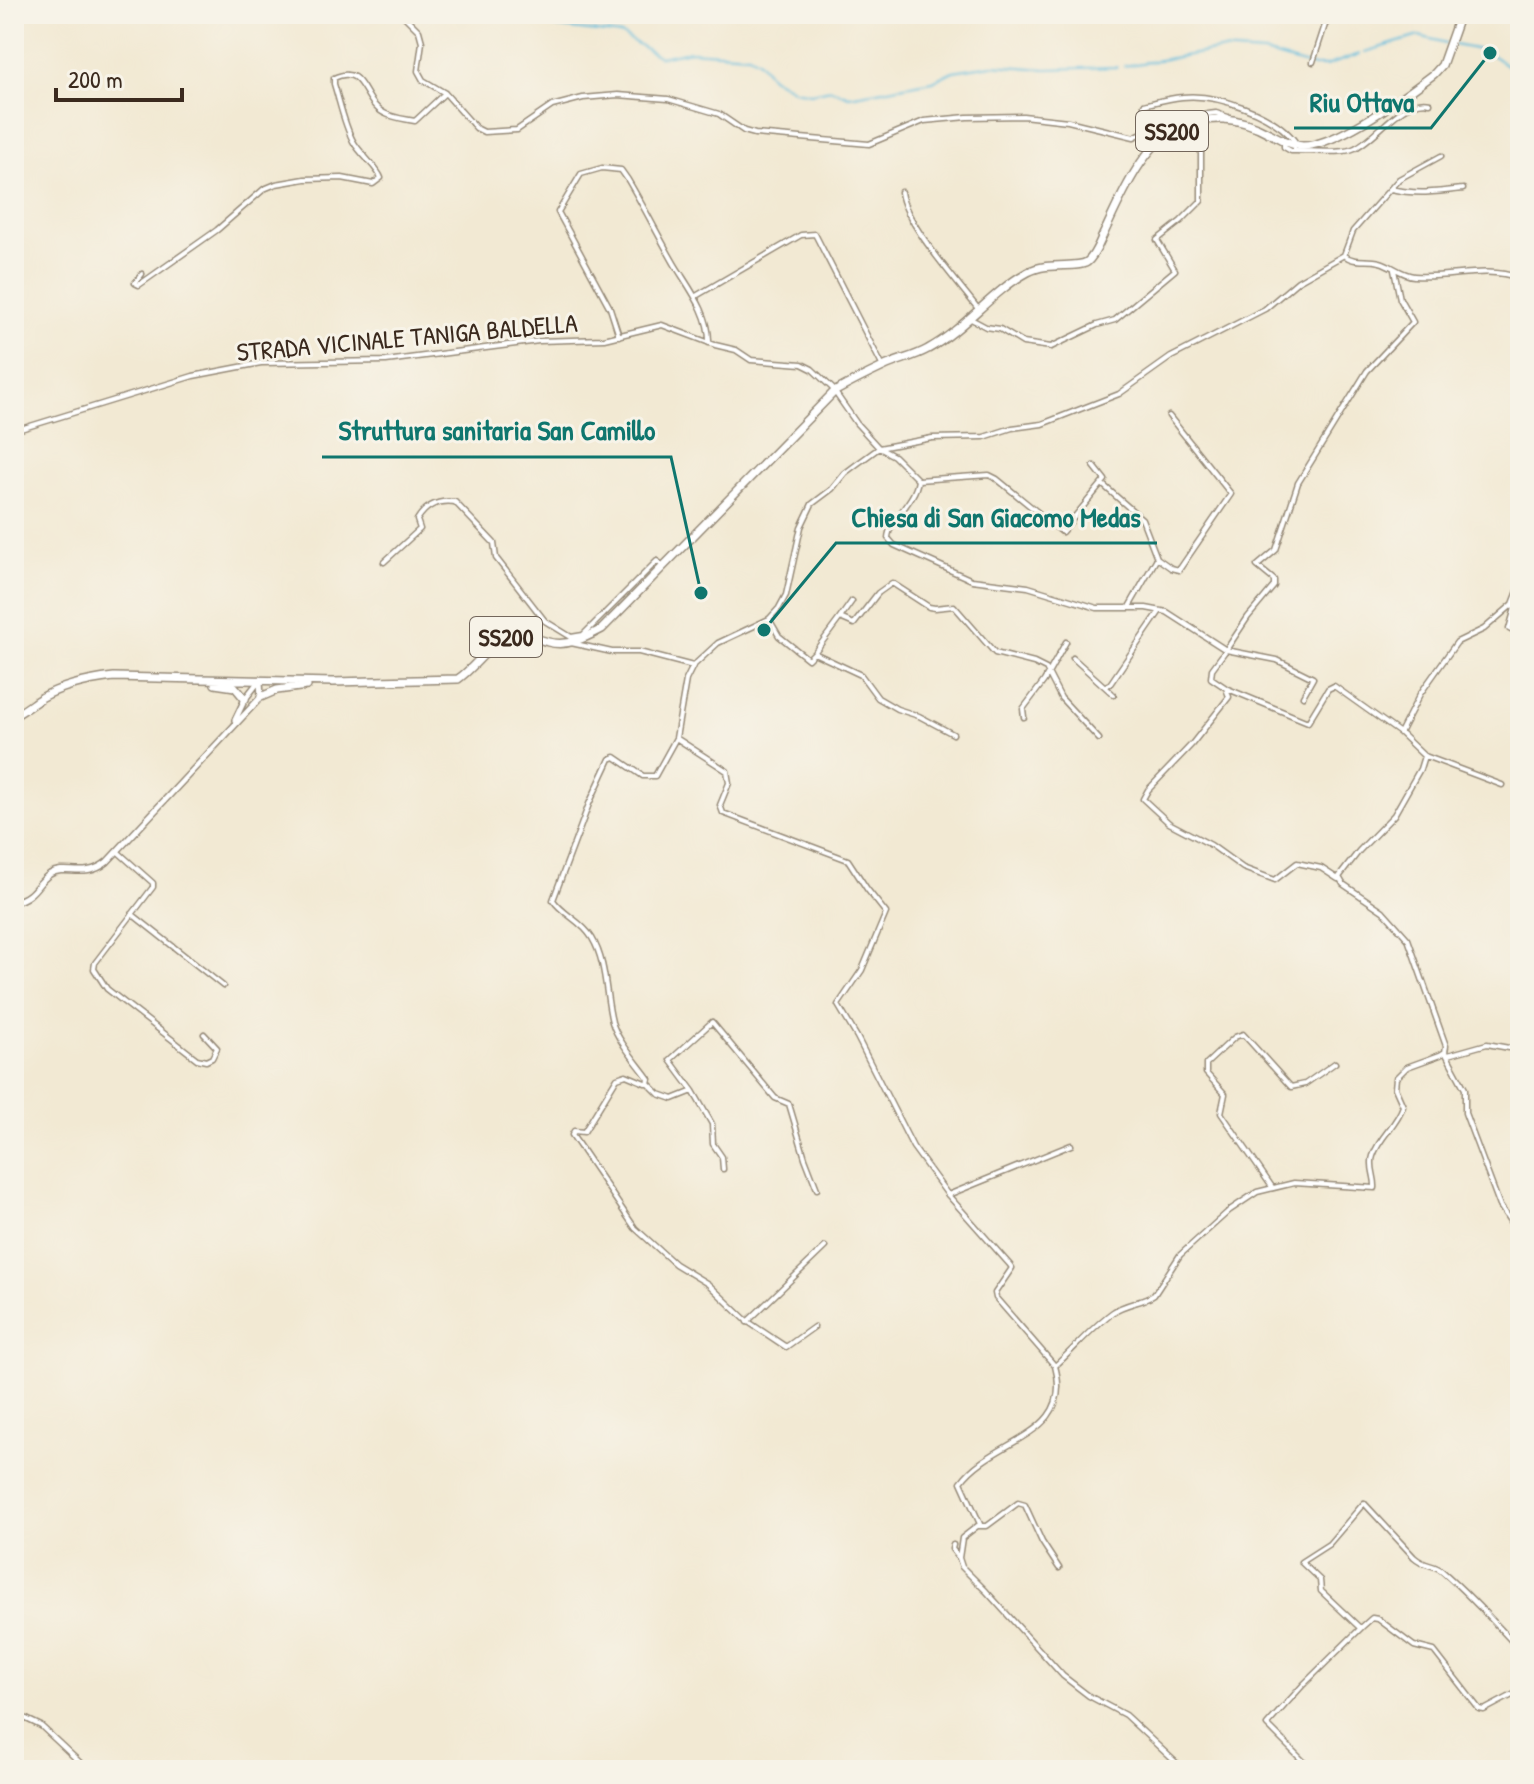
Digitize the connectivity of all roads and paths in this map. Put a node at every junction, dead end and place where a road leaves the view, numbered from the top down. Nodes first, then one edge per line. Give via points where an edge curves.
1 (402, 14) edge
2 (1334, 14) edge
3 (1460, 14) edge
4 (1513, 14) edge
5 (1520, 17) edge
6 (1313, 62) dead end
7 (445, 93) junction
8 (1430, 103) dead end
9 (1144, 105) dead end
10 (1230, 118) junction
11 (1284, 141) junction
12 (1297, 145) junction
13 (1201, 153) dead end
14 (1441, 156) dead end
15 (1391, 189) junction
16 (1463, 189) dead end
17 (901, 192) dead end
18 (1344, 255) junction
19 (1394, 270) junction
20 (142, 274) dead end
21 (1520, 278) edge
22 (696, 296) junction
23 (979, 310) junction
24 (969, 317) junction
25 (619, 336) junction
26 (709, 343) junction
27 (883, 367) junction
28 (825, 381) junction
29 (846, 386) junction
30 (834, 392) junction
31 (826, 399) junction
32 (1169, 416) dead end
33 (14, 431) edge
34 (879, 448) junction
35 (1094, 466) dead end
36 (918, 480) junction
37 (1102, 484) junction
38 (1157, 558) junction
39 (384, 562) dead end
40 (663, 566) junction
41 (1520, 586) edge
42 (852, 601) dead end
43 (1513, 604) junction
44 (1129, 607) junction
45 (1160, 611) junction
46 (840, 618) junction
47 (769, 619) junction
48 (1520, 635) edge
49 (1066, 642) dead end
50 (569, 643) junction
51 (1226, 650) junction
52 (814, 653) junction
53 (1073, 658) dead end
54 (693, 666) junction
55 (1048, 673) junction
56 (194, 680) junction
57 (260, 681) junction
58 (333, 682) junction
59 (1105, 686) junction
60 (1226, 688) junction
61 (1114, 695) dead end
62 (1303, 696) dead end
63 (261, 697) junction
64 (245, 699) junction
65 (14, 716) edge
66 (1024, 717) dead end
67 (233, 725) junction
68 (1400, 733) junction
69 (953, 734) dead end
70 (676, 738) junction
71 (1099, 739) dead end
72 (1424, 756) junction
73 (1502, 785) dead end
74 (117, 851) junction
75 (1340, 880) junction
76 (14, 902) edge
77 (132, 914) junction
78 (223, 986) dead end
79 (204, 1034) dead end
80 (1520, 1050) edge
81 (1446, 1054) junction
82 (1335, 1063) dead end
83 (648, 1083) junction
84 (693, 1091) junction
85 (1071, 1145) dead end
86 (723, 1169) dead end
87 (1272, 1187) junction
88 (817, 1189) dead end
89 (948, 1195) junction
90 (1520, 1236) edge
91 (825, 1247) dead end
92 (747, 1322) junction
93 (814, 1327) dead end
94 (1055, 1366) junction
95 (979, 1526) junction
96 (953, 1545) dead end
97 (959, 1558) junction
98 (1059, 1568) dead end
99 (1362, 1627) junction
100 (1520, 1650) edge
101 (1520, 1691) edge
102 (14, 1713) edge
103 (88, 1770) edge
104 (1184, 1770) edge
105 (1312, 1770) edge

1 - 7 street via 419,31 418,71
2 - 6 street
3 - 12 main road via 1434,74 1328,140
4 - 5 main road
7 - 10 street via 484,132 517,130 552,106 618,95 668,99 719,114 755,134 869,144 924,121 967,117 1068,121 1134,137 1191,116 1216,113
7 - 20 street via 415,121 382,113 354,75 334,78 351,139 381,178 373,184 342,178 276,184 139,285 135,283
8 - 11 street via 1417,102 1352,150 1291,151
9 - 12 street via 1183,97 1226,102 1263,116
10 - 11 main road, SS200
10 - 23 main road, SS200 via 1205,119 1161,138 1121,197 1087,262 1046,264 1029,271
11 - 12 main road, SS200
13 - 24 street via 1201,201 1157,240 1175,270 1115,320 1047,347 1023,343
14 - 15 street
15 - 16 street
15 - 18 street via 1353,231
17 - 23 street via 915,224
18 - 19 street
18 - 34 street via 1298,281 1265,309 1171,357 1119,394 1042,424 984,437 932,438
19 - 21 street via 1452,277 1480,270
19 - 51 street via 1400,299 1413,322 1367,371 1298,483 1276,550 1257,566 1274,586
22 - 25 street, STRADA VICINALE TANIGA BALDELLA via 621,170 581,174 558,212 610,308
22 - 26 street, STRADA VICINALE TANIGA BALDELLA
22 - 27 street via 801,235 815,234
23 - 24 main road, SS200
24 - 27 main road, SS200 via 929,349
25 - 26 street, STRADA VICINALE TANIGA BALDELLA via 662,325
25 - 33 street, STRADA VICINALE TANIGA BALDELLA via 377,362 261,363 193,376
26 - 28 street, STRADA VICINALE TANIGA BALDELLA via 751,360 802,364
27 - 29 main road, SS200
28 - 29 street, STRADA VICINALE TANIGA BALDELLA
28 - 30 street, STRADA VICINALE TANIGA BALDELLA
28 - 31 street
29 - 30 main road, SS200
30 - 31 main road, SS200
30 - 34 street, STRADA VICINALE TANIGA BALDELLA
31 - 40 main road, SS200
32 - 38 street via 1231,494 1179,570
34 - 36 street, STRADA VICINALE TANIGA BALDELLA
34 - 47 street via 812,504 801,527 786,595
35 - 37 street via 1105,477
36 - 37 street via 989,475 1062,532
36 - 44 street via 889,530 894,545 972,580 1028,587 1097,608
37 - 38 street via 1142,519
38 - 44 street
39 - 40 street via 420,529 417,520 422,512 439,501 455,502 494,543 496,558 545,621 571,637 583,635 657,561
40 - 50 main road, SS200 via 602,629
41 - 43 street
42 - 46 street
43 - 48 street via 1509,629
43 - 68 street via 1484,629 1457,642
44 - 45 street
45 - 51 street
45 - 59 street
46 - 52 street
46 - 55 street via 854,624 892,583 929,607 954,606 995,653 1034,663
47 - 52 street via 779,636 801,654 808,659
47 - 54 street via 718,643
49 - 55 street
50 - 54 street
50 - 58 main road, SS200 via 512,634 458,679
51 - 60 street via 1211,678
51 - 62 street via 1277,660 1313,678
52 - 69 street via 861,675 878,698
53 - 59 street
54 - 70 street
55 - 66 street via 1023,709
55 - 71 street via 1061,698
56 - 57 main road, SS200
56 - 64 main road via 235,687
56 - 65 main road, SS200 via 114,677 79,682
57 - 58 main road, SS200
57 - 63 street
57 - 64 street
58 - 63 main road
59 - 61 street
60 - 68 street via 1308,722 1334,686
60 - 75 street via 1229,697 1143,799 1169,823 1243,868 1275,880 1297,863 1321,868
63 - 67 street
64 - 67 street
67 - 74 street
68 - 72 street
70 - 83 street via 655,776 643,776 610,759 553,900 593,939 613,1026
70 - 89 street via 727,771 723,813 848,860 886,913 862,970 838,1005 913,1147
72 - 73 street
72 - 75 street via 1394,815
74 - 76 street via 92,871 50,874 34,893
74 - 77 street via 153,883
75 - 81 street via 1383,911 1408,939
77 - 78 street
77 - 79 street via 95,963 102,983 206,1061 217,1048
80 - 81 street via 1487,1044
81 - 87 street via 1407,1067 1396,1078 1403,1106 1374,1152 1375,1188 1313,1183
81 - 90 street via 1465,1089 1465,1113 1500,1206
82 - 87 street via 1305,1084 1291,1087 1243,1034 1206,1064 1206,1073 1225,1094 1221,1113
83 - 84 street via 673,1099
83 - 92 street via 626,1075 617,1078 584,1132 572,1135 635,1228 675,1264 708,1284
84 - 86 street via 712,1124
84 - 88 street via 670,1060 712,1022 775,1098 789,1104
85 - 89 street
87 - 94 street via 1230,1210 1180,1255 1154,1295 1113,1312
89 - 94 street via 1012,1268 996,1298
91 - 92 street
92 - 93 street via 786,1347
94 - 95 street via 1054,1411 1041,1426 980,1462 961,1482
95 - 97 street via 962,1538
95 - 98 street via 987,1526 1018,1503 1025,1505
96 - 97 street
97 - 104 street via 1063,1676 1125,1715
99 - 100 street via 1321,1591 1320,1580 1301,1562 1329,1544 1364,1503 1414,1557 1438,1567
99 - 101 street via 1378,1619 1414,1646 1434,1651 1479,1709
99 - 105 street via 1267,1725
102 - 103 street via 41,1726

